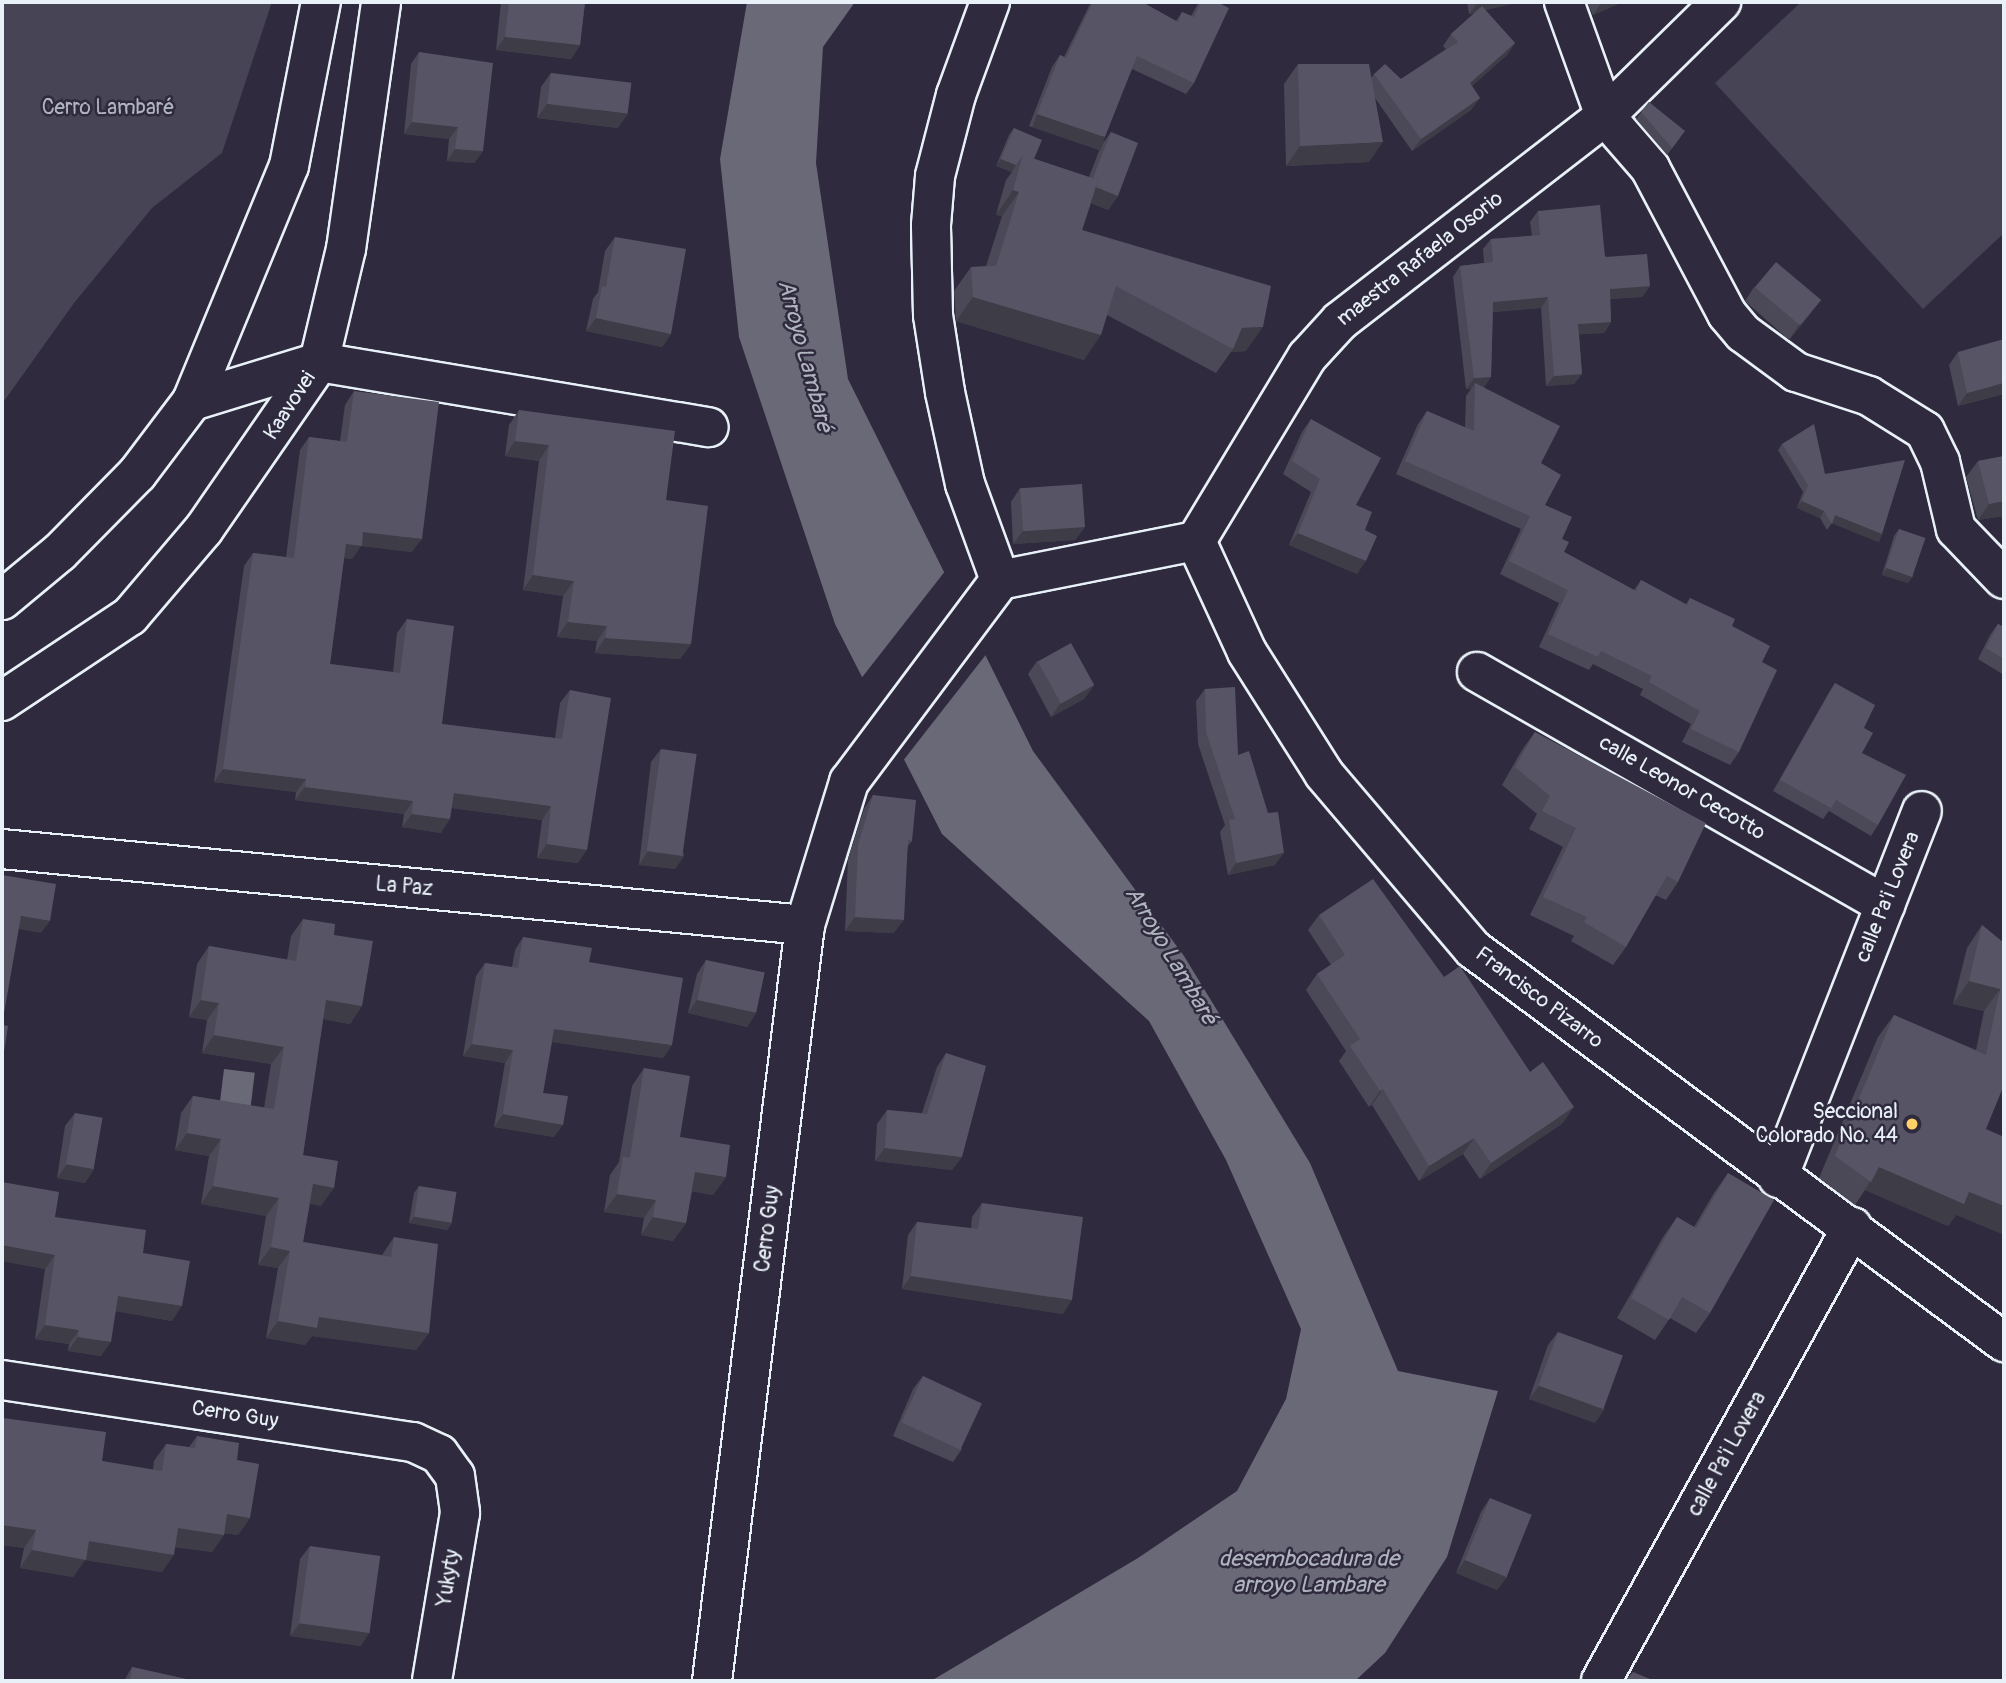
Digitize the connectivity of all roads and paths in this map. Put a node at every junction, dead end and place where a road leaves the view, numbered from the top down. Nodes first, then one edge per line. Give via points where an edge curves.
1 (321, 2) edge
2 (380, 2) edge
3 (990, 2) edge
4 (1564, 2) edge
5 (1721, 2) edge
6 (1605, 116) junction
7 (319, 362) junction
8 (192, 401) junction
9 (709, 427) dead end
10 (1196, 541) junction
11 (2004, 579) edge
12 (994, 589) junction
13 (2, 600) edge
14 (1478, 672) dead end
15 (2, 701) edge
16 (1922, 811) dead end
17 (2, 849) edge
18 (1885, 905) junction
19 (805, 925) junction
20 (1778, 1178) junction
21 (1853, 1227) junction
22 (2004, 1342) edge
23 (2, 1380) edge
24 (455, 1476) joint
25 (438, 1681) edge
26 (712, 1681) edge
27 (1601, 1681) edge

1 - 8 street via 289,166
2 - 7 street, Kaavovei via 346,249
3 - 12 street via 953,106 935,176 931,225 933,315 945,392
4 - 6 street
5 - 6 street, maestra Rafaela Osorio
6 - 10 street, maestra Rafaela Osorio via 1340,321 1307,357
6 - 11 street via 1650,168 1704,274 1743,333 1796,372 1869,396 1903,413 1925,431 1940,461 1956,529 1975,554
7 - 8 street
7 - 9 street
7 - 15 street, Kaavovei via 204,528 130,616
8 - 13 street via 137,474 60,552
10 - 12 street
10 - 20 street, Francisco Pizarro via 1247,652 1324,774 1473,949
12 - 19 street, Cerro Guy via 849,782
14 - 18 street, calle Leonor Cecotto
16 - 18 street, calle Pa'i Lovera
17 - 19 street, La Paz
18 - 20 street, calle Pa'i Lovera
19 - 26 street, Cerro Guy
20 - 21 street, Francisco Pizarro
21 - 22 street, Francisco Pizarro
21 - 27 street, calle Pa'i Lovera
23 - 24 street, Cerro Guy via 413,1442 439,1454
24 - 25 street, Yukyty via 460,1513

